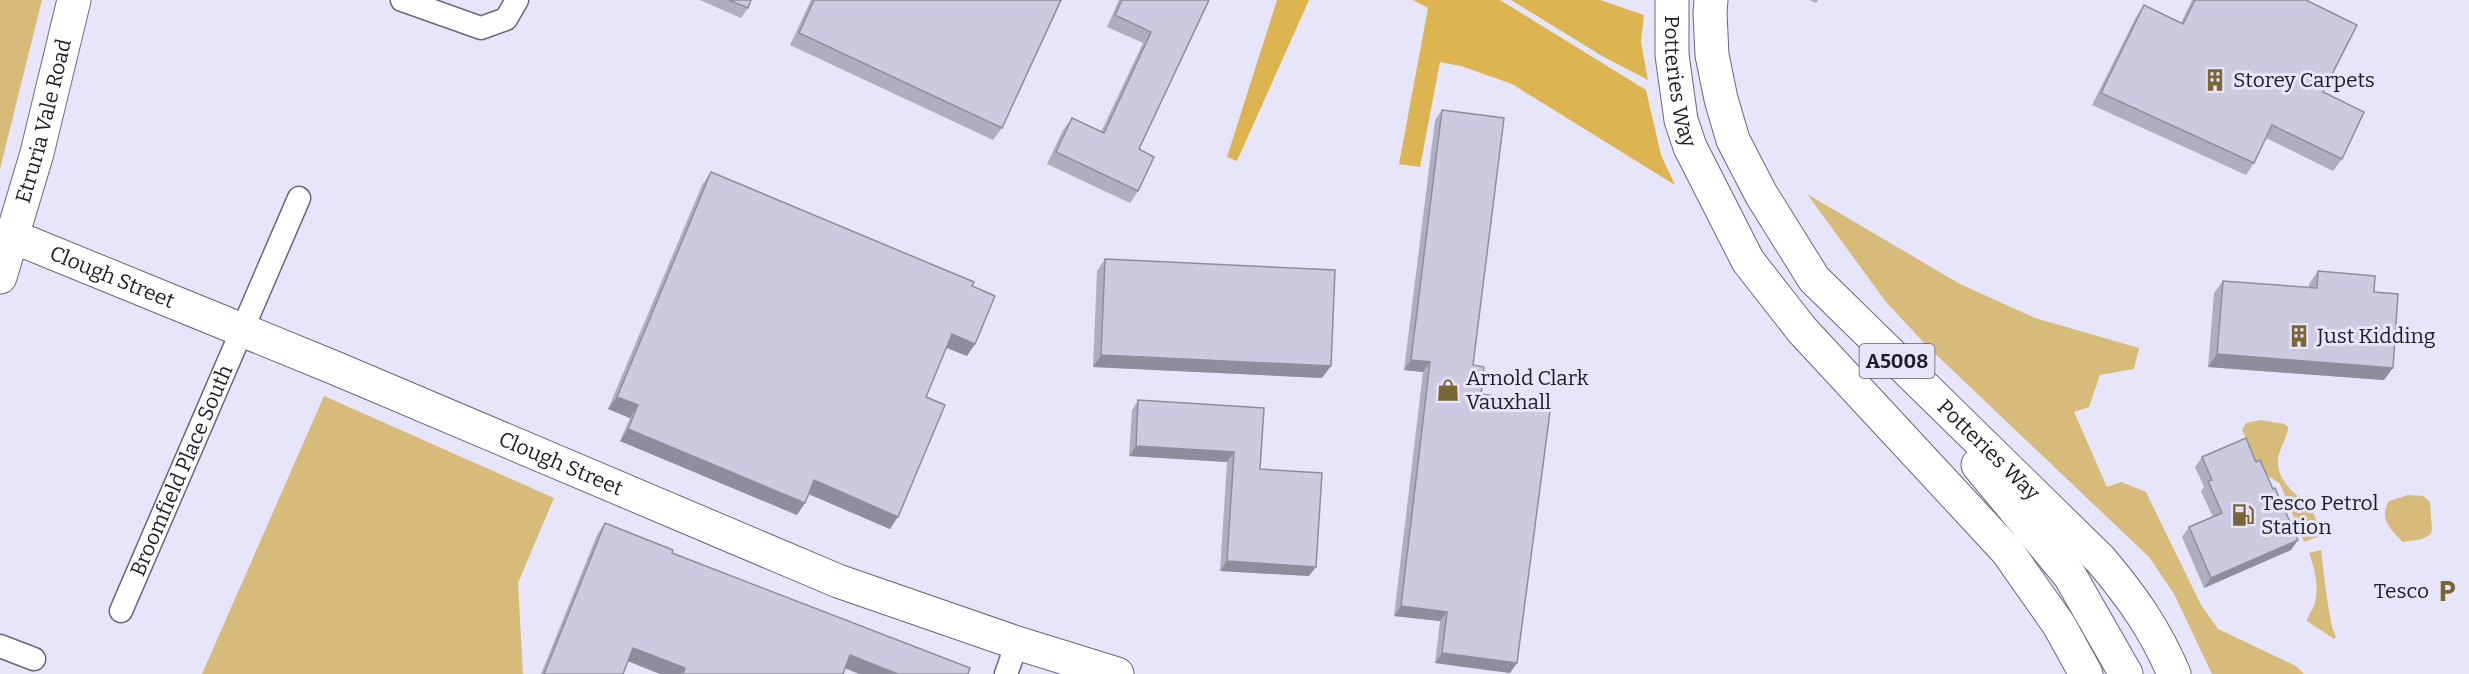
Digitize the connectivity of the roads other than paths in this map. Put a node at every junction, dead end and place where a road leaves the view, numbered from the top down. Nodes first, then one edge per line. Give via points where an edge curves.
1 (75, 0) edge
2 (402, 0) edge
3 (1672, 0) edge
4 (1711, 0) edge
5 (512, 9) edge
6 (299, 198) dead end
7 (7, 235) edge
8 (0, 276) edge
9 (1814, 279) junction
10 (242, 329) junction
11 (121, 611) dead end
12 (1017, 644) junction
13 (0, 646) edge
14 (34, 659) dead end
15 (1005, 674) edge
16 (1117, 674) edge
17 (2086, 674) edge
18 (2126, 674) edge
19 (2174, 674) edge

1 - 7 main road, Etruria Vale Road via 42,136
2 - 5 street via 482,28
3 - 17 main road, Potteries Way / A5008 via 1672,55 1681,120 1690,147 1748,261 1802,330 2007,551 2059,625
4 - 9 main road, Potteries Way / A5008 via 1712,55 1733,140
6 - 10 street, Broomfield Place South
7 - 8 main road, Etruria Vale Road
7 - 10 main road, Clough Street
9 - 18 main road, A5008 via 1889,371 1980,467 2070,576
9 - 19 main road, Potteries Way / A5008 via 2101,560 2134,599
10 - 11 street, Broomfield Place South
10 - 12 main road, Clough Street via 838,581
12 - 15 street
12 - 16 main road, Clough Street
13 - 14 street

